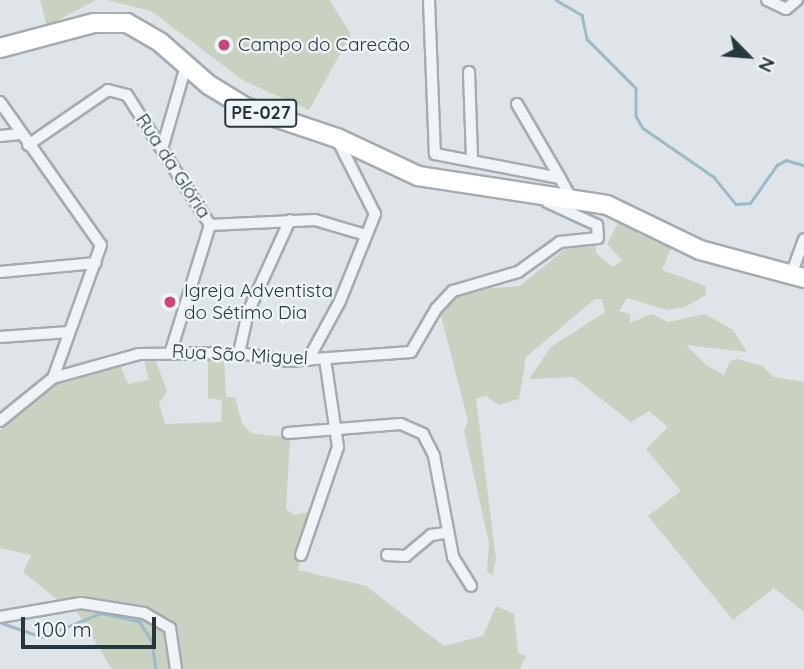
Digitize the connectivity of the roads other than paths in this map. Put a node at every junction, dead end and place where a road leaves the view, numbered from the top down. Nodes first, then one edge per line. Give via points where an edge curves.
1 (429, 0) edge
2 (767, 0) edge
3 (797, 0) edge
4 (0, 48) edge
5 (186, 66) junction
6 (469, 72) dead end
7 (0, 102) edge
8 (517, 104) dead end
9 (20, 135) junction
10 (0, 136) edge
11 (337, 138) junction
12 (28, 145) junction
13 (162, 149) junction
14 (472, 159) junction
15 (560, 178) junction
16 (514, 189) junction
17 (570, 196) junction
18 (290, 220) junction
19 (210, 225) junction
20 (366, 234) junction
21 (804, 239) edge
22 (96, 263) junction
23 (0, 272) edge
24 (798, 276) edge
25 (69, 332) junction
26 (0, 337) edge
27 (171, 351) junction
28 (239, 353) junction
29 (325, 359) junction
30 (308, 360) junction
31 (53, 378) junction
32 (2, 416) edge
33 (336, 428) junction
34 (288, 433) dead end
35 (446, 533) junction
36 (301, 555) dead end
37 (387, 555) dead end
38 (471, 586) dead end
39 (0, 617) edge
40 (176, 669) edge

1 - 14 street via 435,154
2 - 3 street via 786,9
4 - 5 main road, PE-027 via 111,21 143,30
5 - 11 main road, PE-027 via 246,107
5 - 13 street
6 - 14 street
7 - 9 street
8 - 15 street
9 - 10 street
9 - 12 street
11 - 16 main road, PE-027 via 418,176
11 - 20 street via 374,208
12 - 13 street, Rua da Glória via 116,89 127,95
12 - 22 street via 99,239 102,250
13 - 19 street, Rua da Glória
14 - 15 street
15 - 17 street
16 - 17 main road, PE-027
16 - 29 street, Rua São Miguel via 590,220 599,228 598,238 560,242 518,272 453,291 436,309 411,352
17 - 24 main road, PE-027 via 624,211 725,260
18 - 19 street
18 - 20 street via 315,220
18 - 28 street via 248,312
19 - 27 street, Rua da Glória
20 - 30 street via 340,301
21 - 24 street
22 - 23 street
22 - 25 street
25 - 26 street
25 - 31 street
27 - 28 street, Rua São Miguel
27 - 31 street, Rua São Miguel via 111,358
28 - 30 street, Rua São Miguel
29 - 30 street, Rua São Miguel
29 - 33 street
31 - 32 street, Rua São Miguel
33 - 34 street
33 - 35 street via 401,424 424,434 434,456
33 - 36 street via 335,468
35 - 37 street via 426,538 406,556
35 - 38 street
39 - 40 street via 81,603 144,613 170,628

